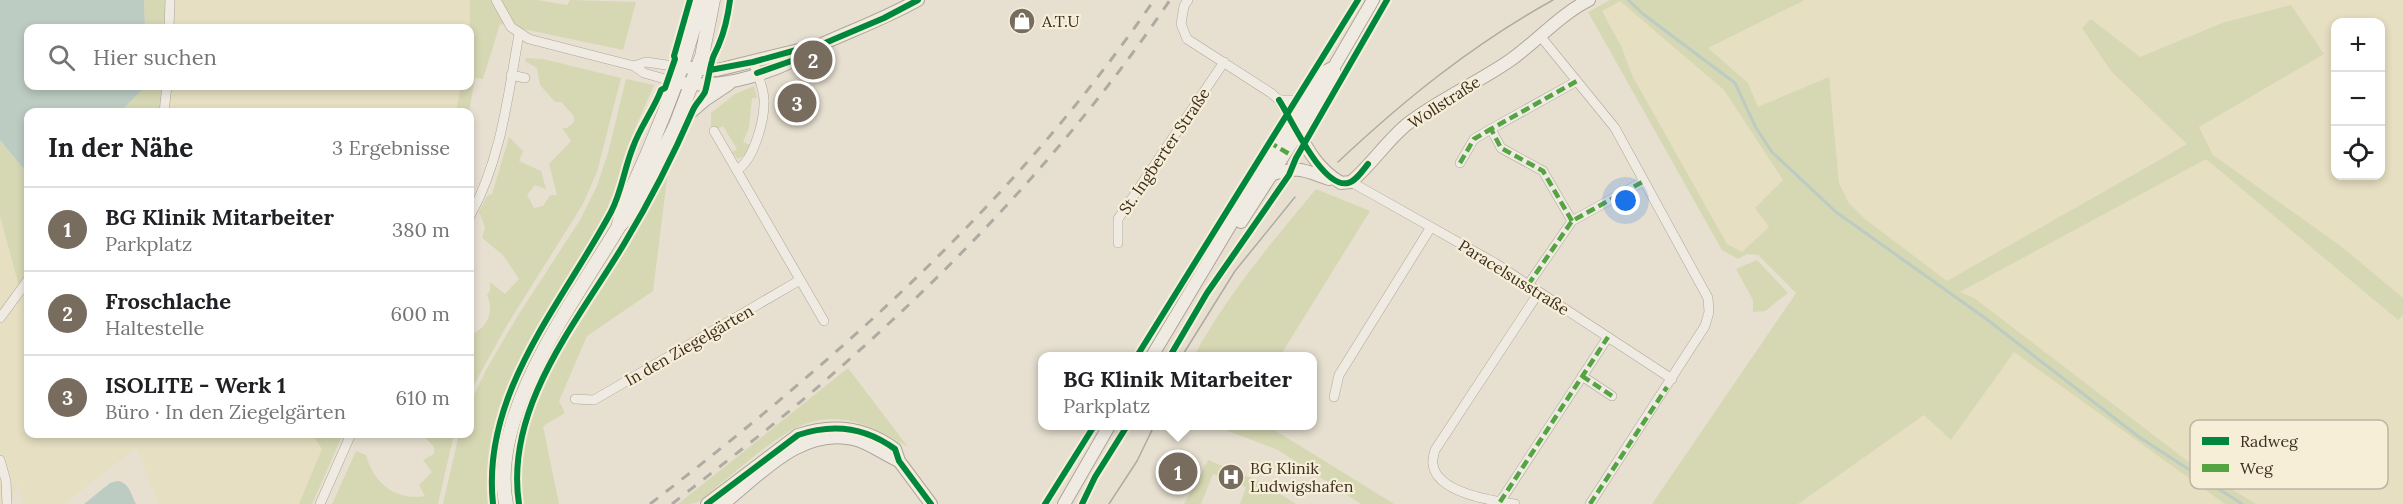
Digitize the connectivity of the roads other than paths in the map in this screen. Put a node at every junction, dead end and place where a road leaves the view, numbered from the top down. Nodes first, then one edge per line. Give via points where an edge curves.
1 (170, 0) edge
2 (496, 0) edge
3 (700, 0) edge
4 (713, 0) edge
5 (918, 0) edge
6 (1188, 0) edge
7 (1373, 0) edge
8 (1590, 0) edge
9 (169, 24) edge
10 (519, 34) junction
11 (1541, 37) junction
12 (1224, 62) junction
13 (634, 66) junction
14 (680, 67) junction
15 (1334, 67) junction
16 (755, 68) junction
17 (697, 69) junction
18 (512, 75) junction
19 (525, 78) dead end
20 (735, 80) junction
21 (1577, 81) junction
22 (675, 82) junction
23 (691, 85) junction
24 (167, 90) edge
25 (1310, 96) junction
26 (1279, 100) junction
27 (164, 108) edge
28 (676, 124) junction
29 (1296, 127) junction
30 (1491, 129) junction
31 (714, 131) dead end
32 (1460, 164) dead end
33 (737, 170) junction
34 (1273, 174) junction
35 (1346, 182) junction
36 (1644, 182) junction
37 (474, 208) edge
38 (1572, 220) junction
39 (619, 226) junction
40 (1431, 227) junction
41 (1118, 243) dead end
42 (1199, 279) junction
43 (800, 280) junction
44 (24, 285) edge
45 (1528, 285) junction
46 (1539, 292) junction
47 (0, 318) edge
48 (824, 321) dead end
49 (1608, 337) junction
50 (1155, 352) edge
51 (1582, 376) junction
52 (1672, 379) junction
53 (1612, 396) dead end
54 (1334, 397) dead end
55 (575, 399) dead end
56 (1107, 430) edge
57 (349, 438) edge
58 (0, 460) edge
59 (899, 461) junction
60 (1500, 502) junction
61 (1065, 503) edge
62 (7, 504) edge
63 (320, 504) edge
64 (506, 504) edge
65 (707, 504) edge
66 (723, 504) edge
67 (931, 504) edge
68 (1515, 504) edge
69 (1590, 504) edge

1 - 9 street
2 - 10 street via 505,19
3 - 14 main road
4 - 17 main road
5 - 16 street via 818,46 794,50
6 - 12 street via 1181,24 1187,39
7 - 15 street
8 - 11 street, Wollstraße
10 - 13 street via 540,43
10 - 18 street
11 - 21 street
11 - 35 street, Wollstraße via 1428,109
12 - 26 street
12 - 41 street, St. Ingberter Straße via 1118,219
13 - 14 street via 646,62
13 - 22 street
14 - 17 street
14 - 22 main road
15 - 25 street via 1326,71
15 - 29 street via 1334,77
16 - 17 street
16 - 20 street
16 - 33 street via 764,98 763,115 754,146
17 - 23 main road
18 - 19 street
18 - 37 street via 492,165
20 - 23 street
20 - 28 street
21 - 30 street
21 - 36 street via 1615,128
22 - 23 street
22 - 39 main road
23 - 28 main road
24 - 27 street
25 - 26 street
25 - 29 street
26 - 29 street
28 - 39 main road via 635,210
29 - 34 street
29 - 35 street via 1320,168
29 - 42 street
30 - 32 street via 1474,139
30 - 38 street via 1502,148 1543,171
31 - 33 street
33 - 43 street
34 - 35 street via 1301,169
34 - 42 street via 1215,262
35 - 40 street, Paracelsusstraße
36 - 38 street
36 - 52 street via 1708,298 1705,326
38 - 45 street
39 - 64 main road via 528,382 510,434 504,477
40 - 45 street, Paracelsusstraße
40 - 54 street via 1339,375
42 - 50 street
43 - 48 street
43 - 55 street, In den Ziegelgärten via 594,400
44 - 47 street
45 - 46 street, Paracelsusstraße
46 - 49 street, Paracelsusstraße
46 - 60 street via 1435,450 1432,463 1442,479 1462,492
49 - 51 street
49 - 52 street, Paracelsusstraße
51 - 53 street
51 - 60 street
52 - 69 street
56 - 61 street
57 - 63 street
58 - 62 street
59 - 65 street via 896,449 868,434 847,428 812,430 785,442
59 - 66 street via 854,440 821,438 792,450
59 - 67 street
60 - 68 street

